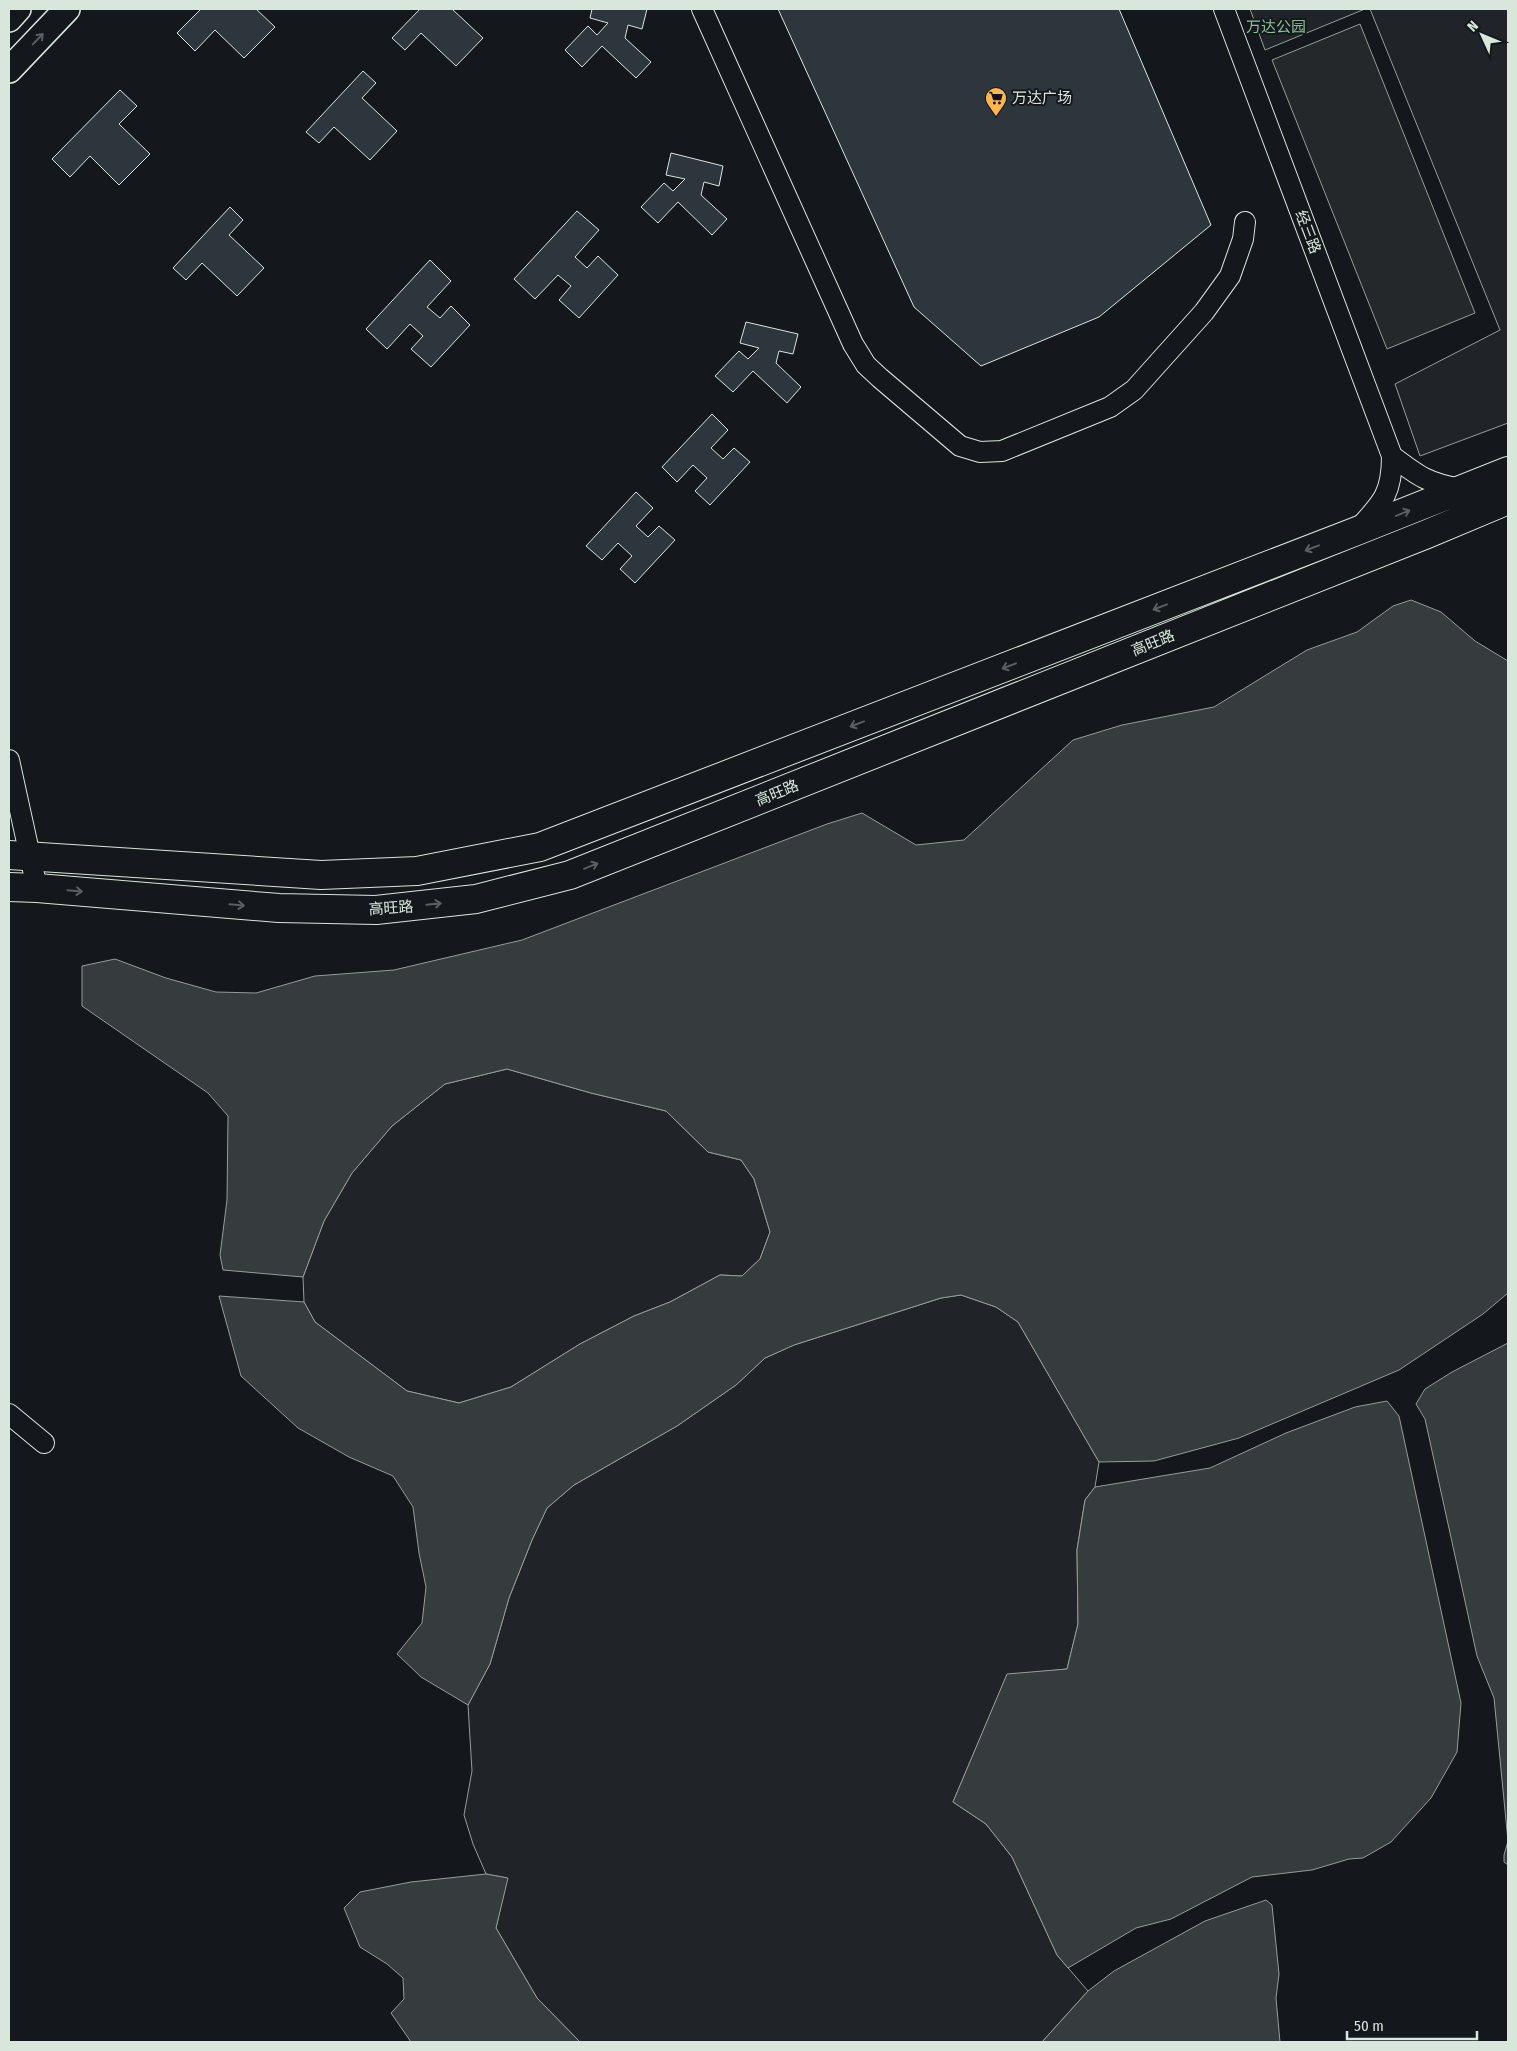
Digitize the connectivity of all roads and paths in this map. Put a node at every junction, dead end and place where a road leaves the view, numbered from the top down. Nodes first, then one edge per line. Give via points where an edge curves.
1 (18, 9) edge
2 (67, 9) edge
3 (702, 9) edge
4 (1224, 9) edge
5 (9, 19) edge
6 (9, 70) edge
7 (1245, 222) dead end
8 (1392, 456) junction
9 (1508, 471) edge
10 (1462, 489) junction
11 (1508, 500) edge
12 (1358, 531) junction
13 (9, 760) edge
14 (20, 856) edge
15 (9, 887) edge
16 (37, 888) junction
17 (9, 1414) edge
18 (44, 1443) dead end

1 - 5 main road
6 -> 2 main road
3 - 7 street via 853,344 866,365 960,446 980,452 1002,451 1110,407 1134,390 1204,312 1230,276 1243,239
4 - 8 street, 经三路
8 - 10 street via 1427,481
8 - 12 street via 1390,484 1385,498
9 - 10 highway, 高旺路
12 -> 10 highway, 高旺路
16 -> 11 highway, 高旺路 via 279,908 376,910 476,899 560,877
12 -> 14 highway, 高旺路 via 540,847 417,871 321,875
13 - 14 street
14 - 16 street
15 - 16 highway, 高旺路
17 - 18 street

